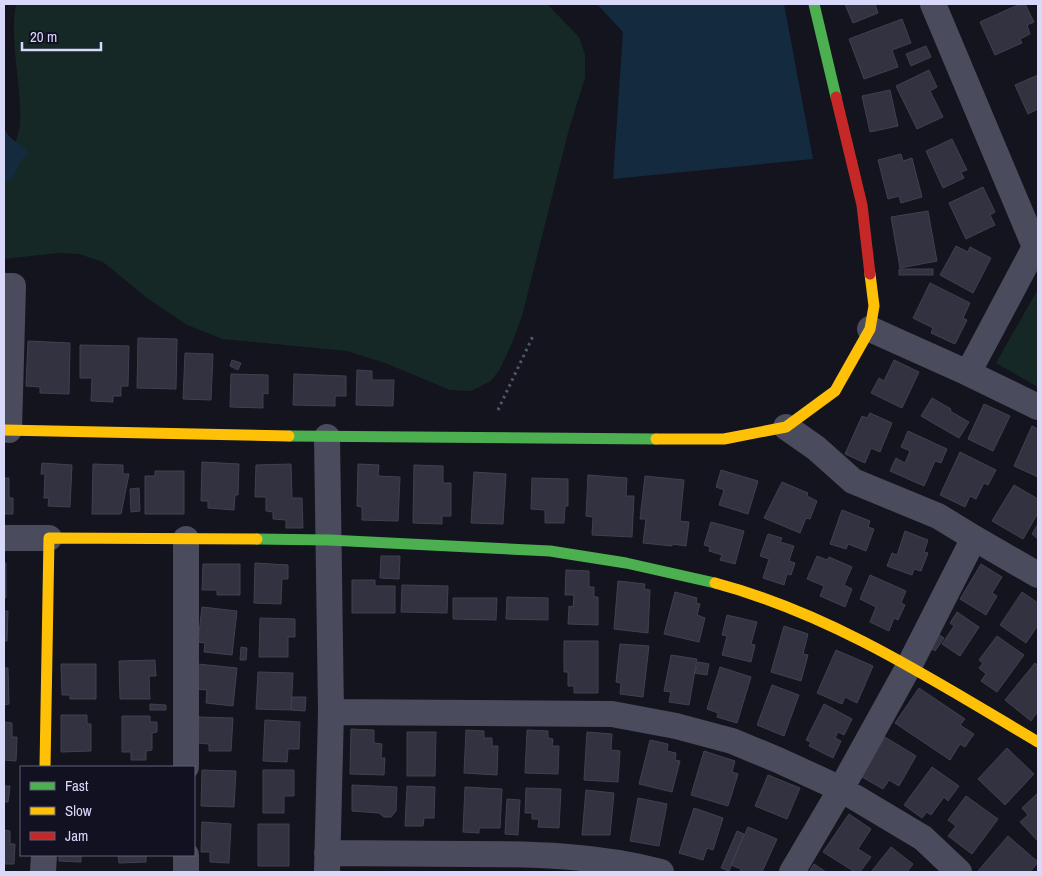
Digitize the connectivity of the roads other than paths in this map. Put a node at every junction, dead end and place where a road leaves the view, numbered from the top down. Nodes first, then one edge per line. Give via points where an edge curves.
1 (814, 4) edge
2 (933, 4) edge
3 (4, 286) edge
4 (870, 329) junction
5 (968, 373) junction
6 (1038, 407) edge
7 (786, 427) junction
8 (6, 430) edge
9 (327, 437) junction
10 (4, 538) edge
11 (49, 538) junction
12 (974, 538) junction
13 (186, 539) junction
14 (329, 540) junction
15 (1038, 575) edge
16 (909, 666) junction
17 (331, 712) junction
18 (1038, 742) edge
19 (45, 766) edge
20 (186, 766) edge
21 (841, 789) junction
22 (44, 856) edge
23 (186, 856) edge
24 (327, 863) edge
25 (44, 872) edge
26 (186, 872) edge
27 (661, 872) edge
28 (792, 872) edge
29 (959, 872) edge

1 - 4 street via 862,205 874,306
2 - 5 street via 1035,247
3 - 8 street via 13,286
4 - 5 street
4 - 7 street via 835,391
5 - 6 street
7 - 9 street via 724,439
7 - 12 street via 853,481 938,516
8 - 9 street
9 - 14 street
10 - 11 street
11 - 13 street
11 - 19 street
12 - 15 street
12 - 16 street
13 - 14 street
13 - 20 street
14 - 16 street via 550,551 626,563 769,600 838,629
14 - 17 street
16 - 18 street
16 - 21 street
17 - 21 street via 612,714 732,741
17 - 24 street
21 - 28 street
21 - 29 street via 923,838
22 - 25 street
23 - 26 street
24 - 27 street via 510,854 576,857

